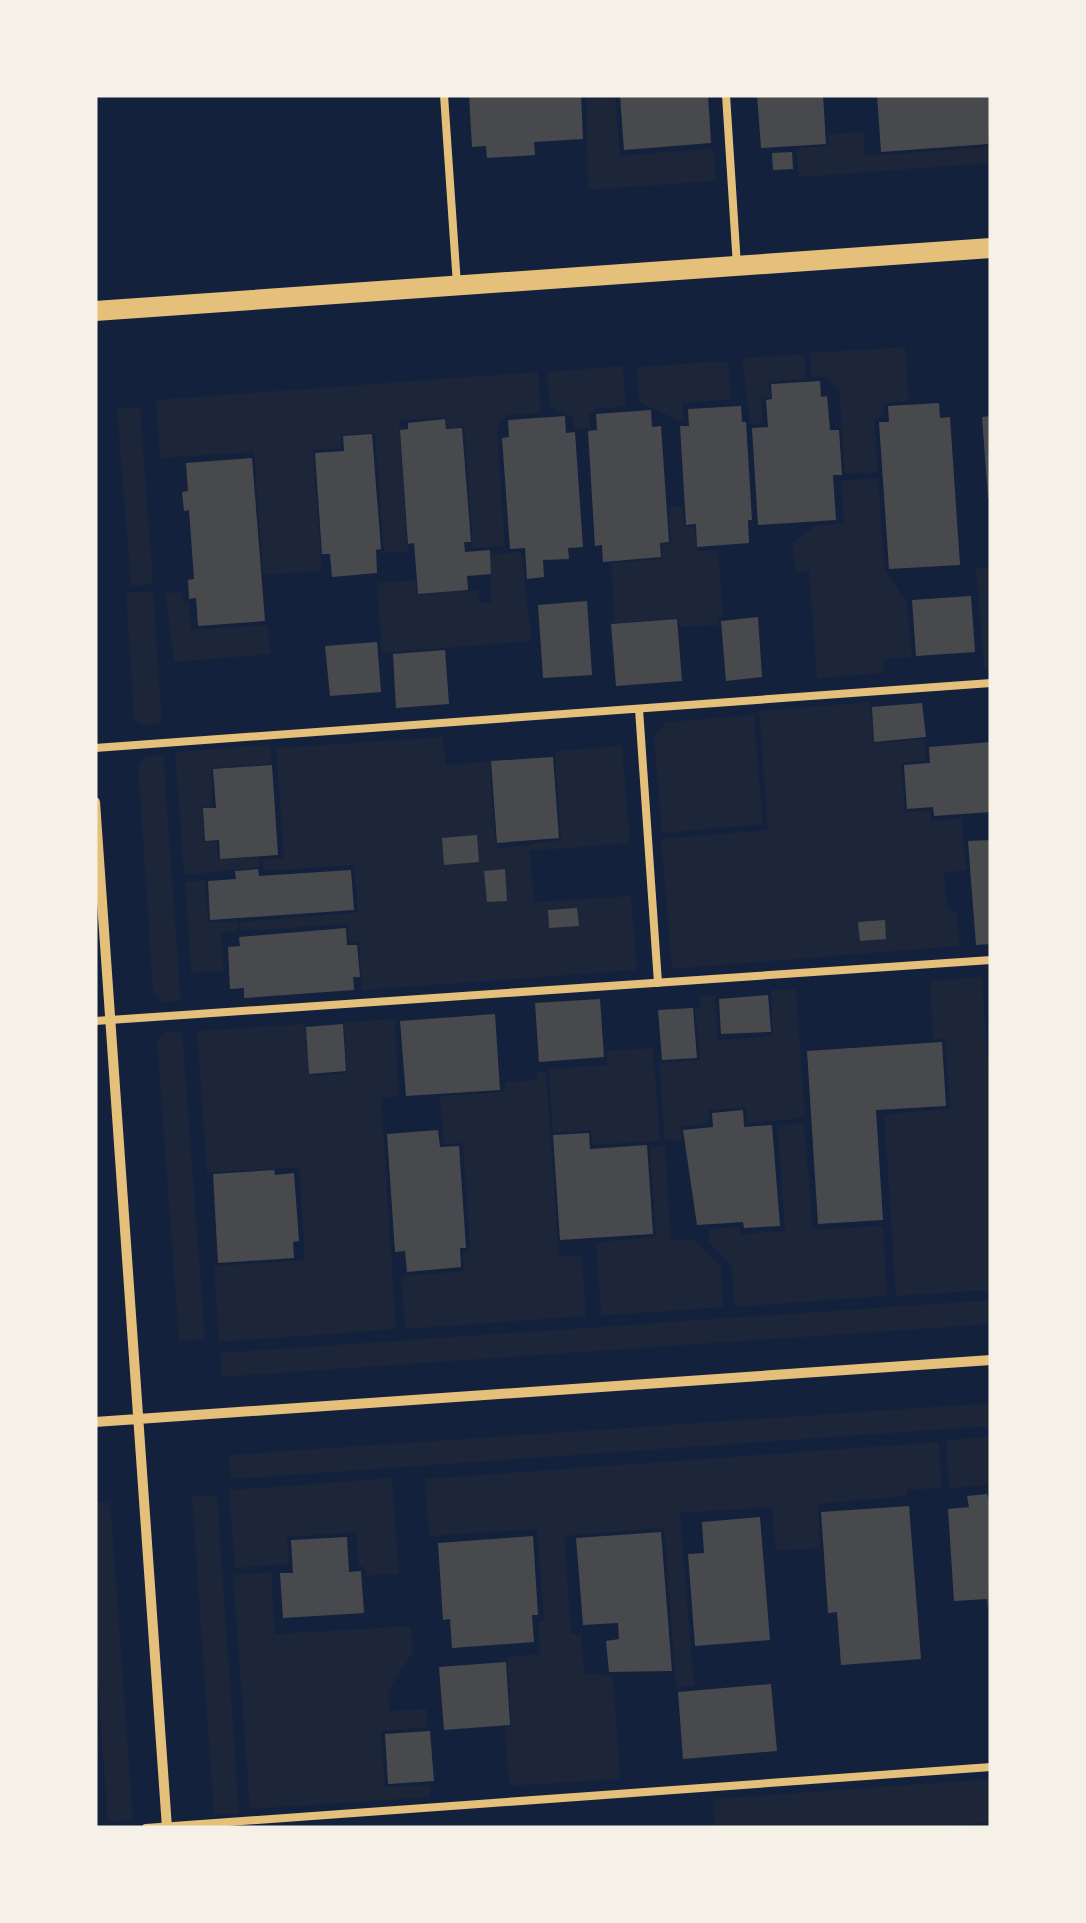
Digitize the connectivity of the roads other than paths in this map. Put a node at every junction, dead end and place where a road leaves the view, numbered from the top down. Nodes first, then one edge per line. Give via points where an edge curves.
1 (444, 95) edge
2 (726, 95) edge
3 (991, 248) edge
4 (737, 266) junction
5 (456, 285) junction
6 (95, 310) edge
7 (991, 682) edge
8 (639, 708) junction
9 (95, 748) edge
10 (95, 802) edge
11 (991, 960) edge
12 (658, 983) junction
13 (110, 1020) junction
14 (95, 1022) edge
15 (991, 1360) edge
16 (138, 1418) junction
17 (95, 1422) edge
18 (991, 1768) edge
19 (167, 1827) edge
20 (146, 1828) edge

1 - 5 lane
2 - 4 lane
3 - 4 main road
4 - 5 main road
5 - 6 main road
7 - 8 lane
8 - 9 lane
8 - 12 lane
10 - 13 street
11 - 12 lane
12 - 13 lane
13 - 14 lane
13 - 16 street
15 - 16 street
16 - 17 street
16 - 19 street
18 - 19 lane
19 - 20 lane

